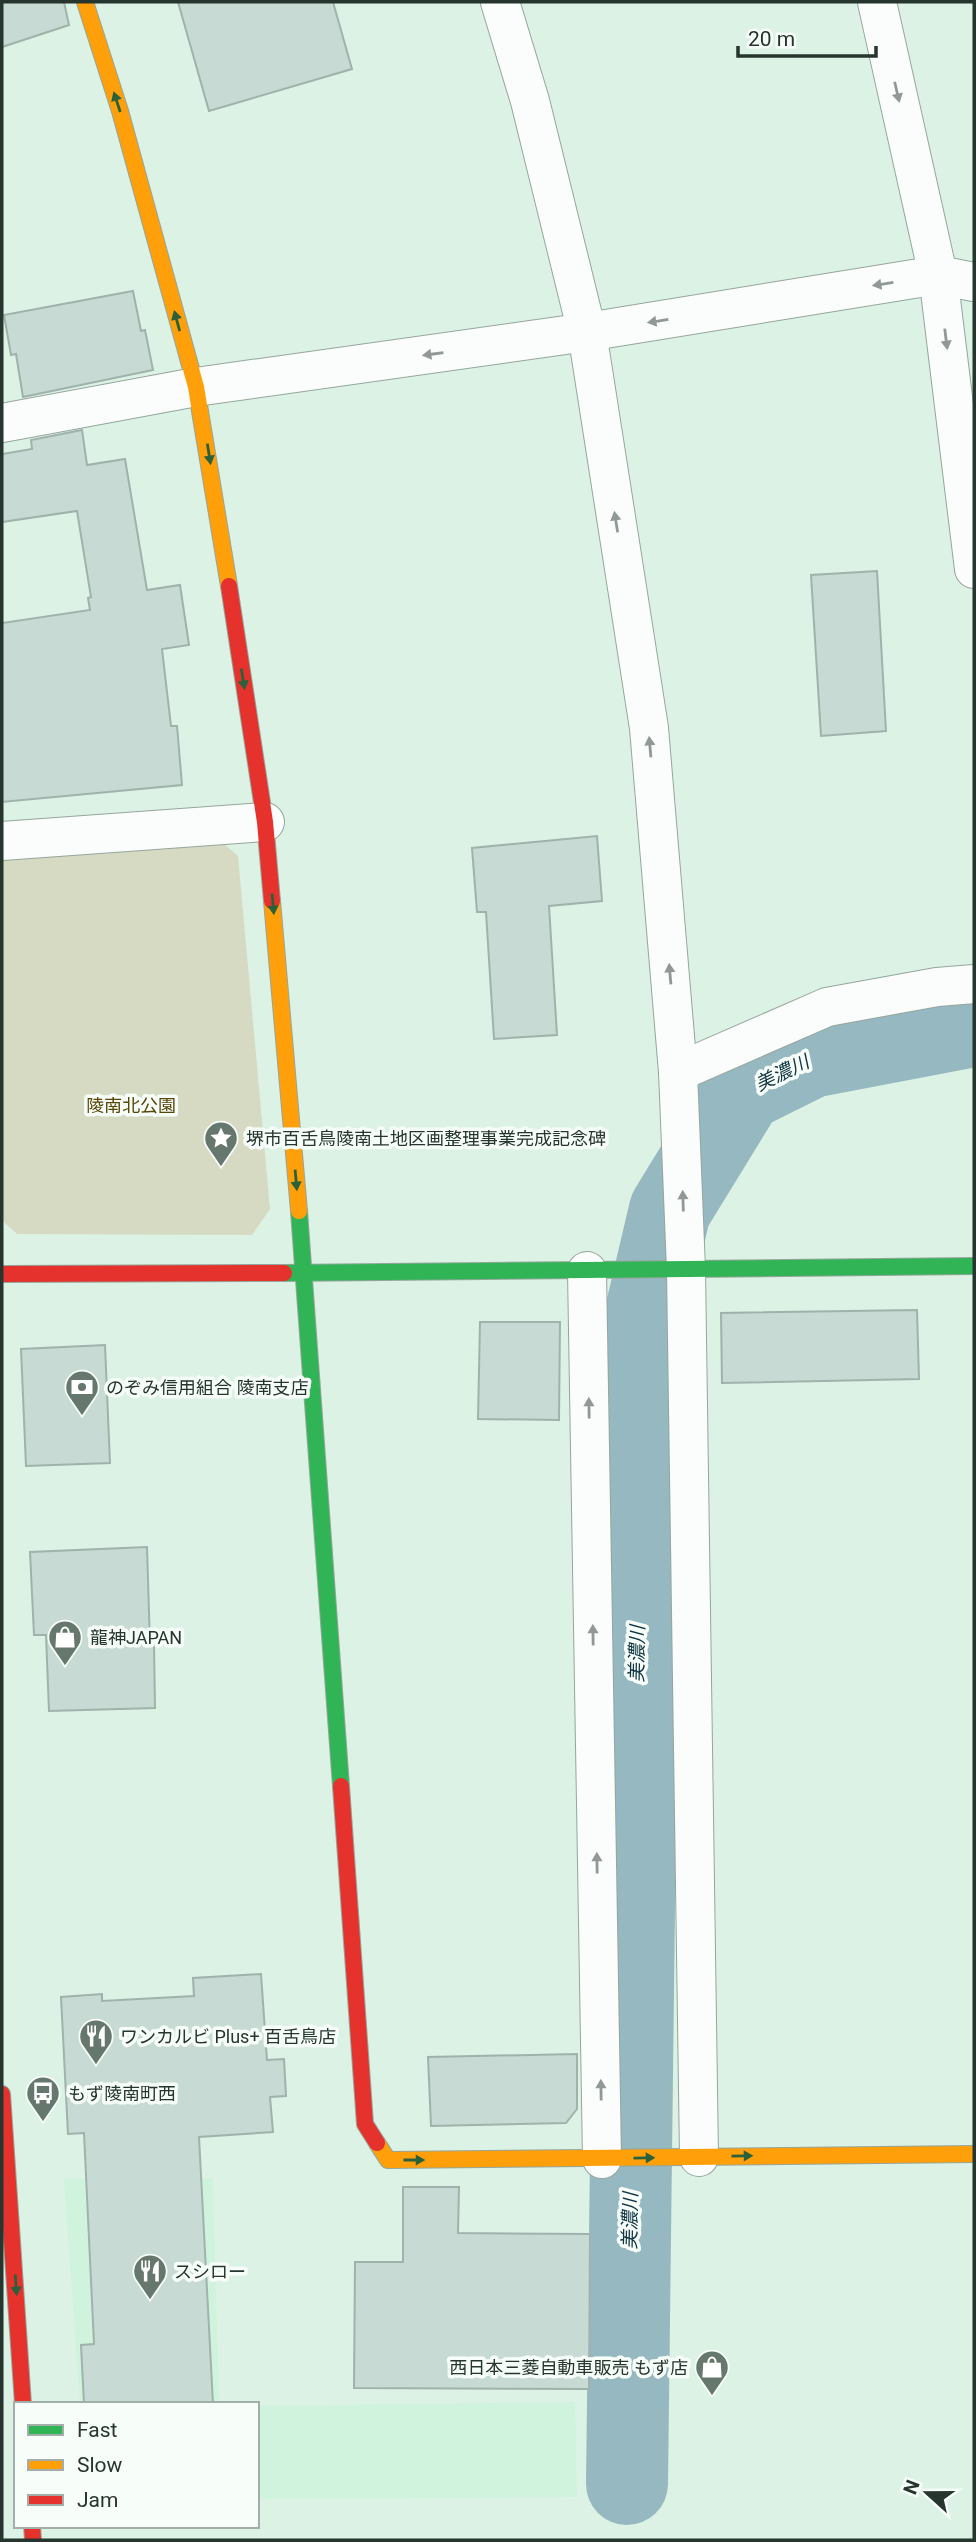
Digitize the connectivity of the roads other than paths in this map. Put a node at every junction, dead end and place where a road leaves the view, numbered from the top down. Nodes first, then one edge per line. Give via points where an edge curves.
1 (85, 2) edge
2 (500, 2) edge
3 (877, 2) edge
4 (956, 278) edge
5 (587, 332) junction
6 (196, 387) junction
7 (2, 423) edge
8 (974, 569) edge
9 (265, 822) junction
10 (2, 841) edge
11 (974, 985) edge
12 (678, 1072) junction
13 (974, 1266) edge
14 (686, 1269) junction
15 (303, 1271) junction
16 (587, 1271) junction
17 (2, 1274) edge
18 (2, 2094) edge
19 (974, 2154) edge
20 (686, 2157) junction
21 (608, 2158) junction
22 (23, 2402) edge

6 -> 1 street
2 - 5 street via 530,101
3 -> 4 street
4 -> 5 street
4 -> 8 street
5 -> 6 street
12 -> 5 street via 649,727
6 - 7 street
6 -> 9 street
9 - 10 street
9 -> 15 street
11 - 12 street via 827,1007
14 -> 12 street
13 - 14 street
14 - 16 street
14 - 20 street
15 - 16 street
15 - 17 street
15 -> 21 street via 365,2124 388,2160
21 -> 16 street
18 -> 22 street
20 -> 19 street
21 -> 20 street

